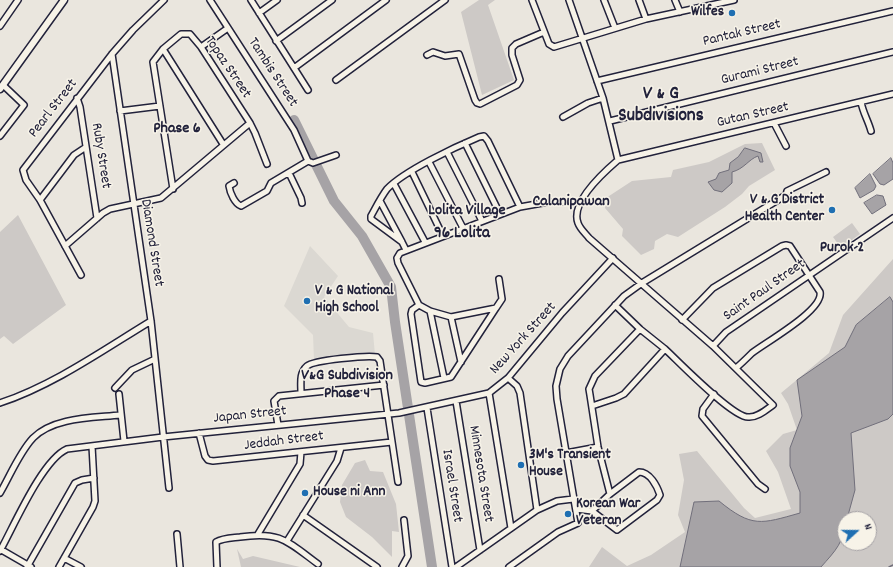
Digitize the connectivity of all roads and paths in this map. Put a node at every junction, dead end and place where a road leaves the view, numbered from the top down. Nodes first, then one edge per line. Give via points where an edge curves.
1 (18, 0) edge
2 (64, 0) edge
3 (164, 0) edge
4 (210, 0) edge
5 (251, 0) edge
6 (277, 0) edge
7 (332, 0) edge
8 (386, 0) edge
9 (444, 0) edge
10 (532, 0) edge
11 (569, 0) edge
12 (604, 0) edge
13 (638, 0) edge
14 (675, 0) edge
15 (734, 0) edge
16 (710, 2) edge
17 (893, 11) edge
18 (680, 12) junction
19 (259, 13) junction
20 (646, 19) junction
21 (0, 26) edge
22 (228, 28) junction
23 (615, 28) junction
24 (544, 32) junction
25 (582, 38) junction
26 (276, 41) junction
27 (200, 47) junction
28 (164, 49) junction
29 (893, 52) edge
30 (112, 54) junction
31 (427, 55) dead end
32 (294, 68) junction
33 (336, 80) dead end
34 (597, 81) junction
35 (1, 87) edge
36 (308, 90) dead end
37 (893, 94) edge
38 (77, 98) junction
39 (603, 98) junction
40 (861, 102) junction
41 (160, 106) junction
42 (120, 111) junction
43 (563, 117) dead end
44 (610, 121) junction
45 (250, 123) junction
46 (774, 123) junction
47 (871, 131) dead end
48 (0, 136) edge
49 (465, 143) junction
50 (223, 144) junction
51 (786, 146) dead end
52 (86, 147) junction
53 (447, 152) junction
54 (336, 154) dead end
55 (618, 160) junction
56 (308, 161) junction
57 (429, 162) junction
58 (267, 164) dead end
59 (412, 172) junction
60 (826, 172) dead end
61 (289, 173) junction
62 (234, 183) dead end
63 (394, 184) junction
64 (172, 189) junction
65 (40, 200) junction
66 (380, 201) junction
67 (579, 202) junction
68 (302, 203) dead end
69 (133, 204) junction
70 (520, 207) junction
71 (500, 214) junction
72 (97, 218) junction
73 (893, 218) edge
74 (482, 221) junction
75 (463, 228) junction
76 (443, 236) junction
77 (402, 242) junction
78 (425, 242) junction
79 (65, 246) junction
80 (406, 250) junction
81 (613, 258) junction
82 (810, 274) junction
83 (80, 275) dead end
84 (499, 279) dead end
85 (642, 283) junction
86 (419, 305) junction
87 (615, 305) junction
88 (496, 308) junction
89 (430, 311) junction
90 (451, 317) junction
91 (682, 320) junction
92 (151, 321) junction
93 (640, 328) junction
94 (713, 346) junction
95 (665, 349) junction
96 (155, 359) junction
97 (462, 362) junction
98 (736, 368) junction
99 (444, 378) junction
100 (508, 378) junction
101 (384, 385) junction
102 (115, 388) dead end
103 (301, 393) junction
104 (489, 393) junction
105 (118, 394) dead end
106 (714, 394) junction
107 (456, 401) junction
108 (0, 403) edge
109 (592, 406) junction
110 (427, 408) junction
111 (388, 414) junction
112 (120, 415) junction
113 (278, 425) junction
114 (199, 433) junction
115 (163, 437) junction
116 (124, 441) junction
117 (392, 442) junction
118 (92, 446) junction
119 (598, 447) junction
120 (341, 448) junction
121 (301, 452) junction
122 (566, 453) junction
123 (94, 478) junction
124 (398, 482) dead end
125 (169, 488) dead end
126 (765, 489) dead end
127 (0, 493) edge
128 (610, 494) junction
129 (573, 499) junction
130 (576, 509) junction
131 (537, 510) junction
132 (592, 511) junction
133 (303, 515) junction
134 (404, 520) dead end
135 (511, 528) junction
136 (177, 534) dead end
137 (258, 534) junction
138 (287, 541) junction
139 (0, 550) edge
140 (480, 550) junction
141 (64, 558) junction
142 (318, 564) dead end
143 (29, 566) edge
144 (59, 567) edge
145 (81, 567) edge
146 (180, 567) edge
147 (217, 567) edge
148 (377, 567) edge
149 (402, 567) edge
150 (452, 567) edge
151 (456, 567) edge
152 (509, 567) edge

1 - 21 street
2 - 35 street
3 - 30 street, Pearl Street
4 - 22 street, Tambis Street
5 - 19 street
6 - 19 street
7 - 26 street
8 - 32 street
9 - 33 street
10 - 24 street
11 - 25 street
12 - 23 street
13 - 20 street
14 - 18 street
15 - 16 street
16 - 18 street
17 - 34 street, Pantak Street
18 - 20 street
19 - 26 street
20 - 23 street
22 - 27 street
22 - 56 street, Tambis Street via 294,130
23 - 25 street
24 - 25 street via 549,44 554,47
24 - 31 street via 512,48 520,80 517,85 480,104 475,100 459,54 444,56 433,52
25 - 34 street
26 - 32 street
27 - 28 street, Topaz Street via 187,33 181,34
27 - 45 street, Topaz Street
28 - 41 street, Topaz Street via 153,62
28 - 50 street
29 - 44 street, Gurami Street
30 - 38 street, Pearl Street
30 - 42 street, Diamond Street
32 - 36 street
34 - 39 street
35 - 48 street via 24,105
37 - 40 street, Gutan Street
38 - 52 street, Ruby Street
38 - 65 street, Pearl Street via 23,170 26,180
39 - 43 street
39 - 44 street
40 - 46 street, Gutan Street
40 - 47 street
41 - 42 street
41 - 64 street, Topaz Street
42 - 69 street, Diamond Street
44 - 55 street
45 - 50 street
45 - 58 street, Topaz Street
46 - 51 street
46 - 55 street, Gutan Street
49 - 53 street
49 - 70 street via 484,136
49 - 71 street
50 - 64 street
52 - 65 street via 74,155
52 - 72 street, Ruby Street
53 - 57 street
53 - 74 street
54 - 56 street via 315,163
55 - 67 street
56 - 61 street
57 - 59 street
57 - 75 street
59 - 63 street
59 - 76 street
60 - 85 street via 787,191 786,195
61 - 62 street via 269,184 267,191 241,206 237,204 229,189
61 - 68 street
63 - 66 street
63 - 78 street
64 - 69 street via 156,201
65 - 79 street, Pearl Street
66 - 77 street
66 - 77 street via 371,219
67 - 70 street via 548,202
67 - 81 street via 579,225 589,238
69 - 72 street via 110,209
69 - 92 street, Diamond Street
70 - 71 street
71 - 74 street
72 - 79 street
73 - 82 street, Saint Paul Street
74 - 75 street
75 - 76 street
76 - 78 street
77 - 80 street
78 - 80 street
79 - 83 street, Pearl Street
80 - 86 street via 397,258 398,264
81 - 85 street
81 - 100 street, New York Street via 562,313
82 - 91 street via 790,246 784,245 713,288
82 - 94 street, Saint Paul Street via 726,332
82 - 98 street via 821,296 815,306
84 - 88 street via 502,299
85 - 87 street
85 - 91 street
86 - 89 street
86 - 99 street via 411,314 419,378 425,383
87 - 93 street
87 - 122 street via 568,356 560,369 556,386
88 - 90 street
88 - 97 street
89 - 90 street
89 - 99 street
90 - 97 street
91 - 94 street
92 - 96 street, Diamond Street
92 - 108 street via 51,381
93 - 95 street
93 - 109 street via 595,376 589,390
94 - 98 street
95 - 106 street
95 - 109 street via 624,394
96 - 102 street via 132,370
96 - 115 street, Diamond Street
97 - 99 street via 451,377
98 - 106 street via 773,404 754,416 745,417
100 - 104 street, New York Street
100 - 131 street via 517,386 520,393
101 - 103 street
101 - 103 street via 380,361 377,358 321,362 308,366 302,372
101 - 111 street
103 - 113 street via 276,397 274,401
104 - 107 street, New York Street
104 - 135 street
105 - 112 street
106 - 126 street via 703,409 702,416 758,484
107 - 110 street, New York Street
107 - 140 street, Minnesota Street
109 - 119 street
110 - 111 street, New York Street
110 - 150 street, Israel Street
111 - 113 street, Japan Street
111 - 117 street
112 - 116 street
112 - 127 street via 67,422 42,432 33,438 24,451
113 - 114 street, Japan Street
114 - 115 street, Japan Street
114 - 121 street, Jeddah Street via 208,460 233,460
115 - 116 street, Japan Street
115 - 125 street, Diamond Street
116 - 118 street, Japan Street
117 - 120 street, Jeddah Street
117 - 124 street
118 - 123 street
118 - 139 street, Japan Street via 67,449 55,457
119 - 122 street
119 - 128 street
120 - 121 street, Jeddah Street
120 - 133 street via 336,461
121 - 137 street via 300,464
122 - 129 street
123 - 141 street via 93,507
123 - 143 street via 75,484
128 - 132 street
128 - 132 street via 639,472 644,472 660,495 617,530
129 - 130 street
129 - 131 street via 557,501
130 - 132 street
130 - 152 street via 577,524 563,529
131 - 135 street
133 - 138 street
133 - 148 street
134 - 149 street via 408,556
135 - 140 street
136 - 146 street
137 - 138 street
137 - 147 street via 216,542
138 - 142 street
139 - 143 street
140 - 151 street
141 - 144 street
141 - 145 street

